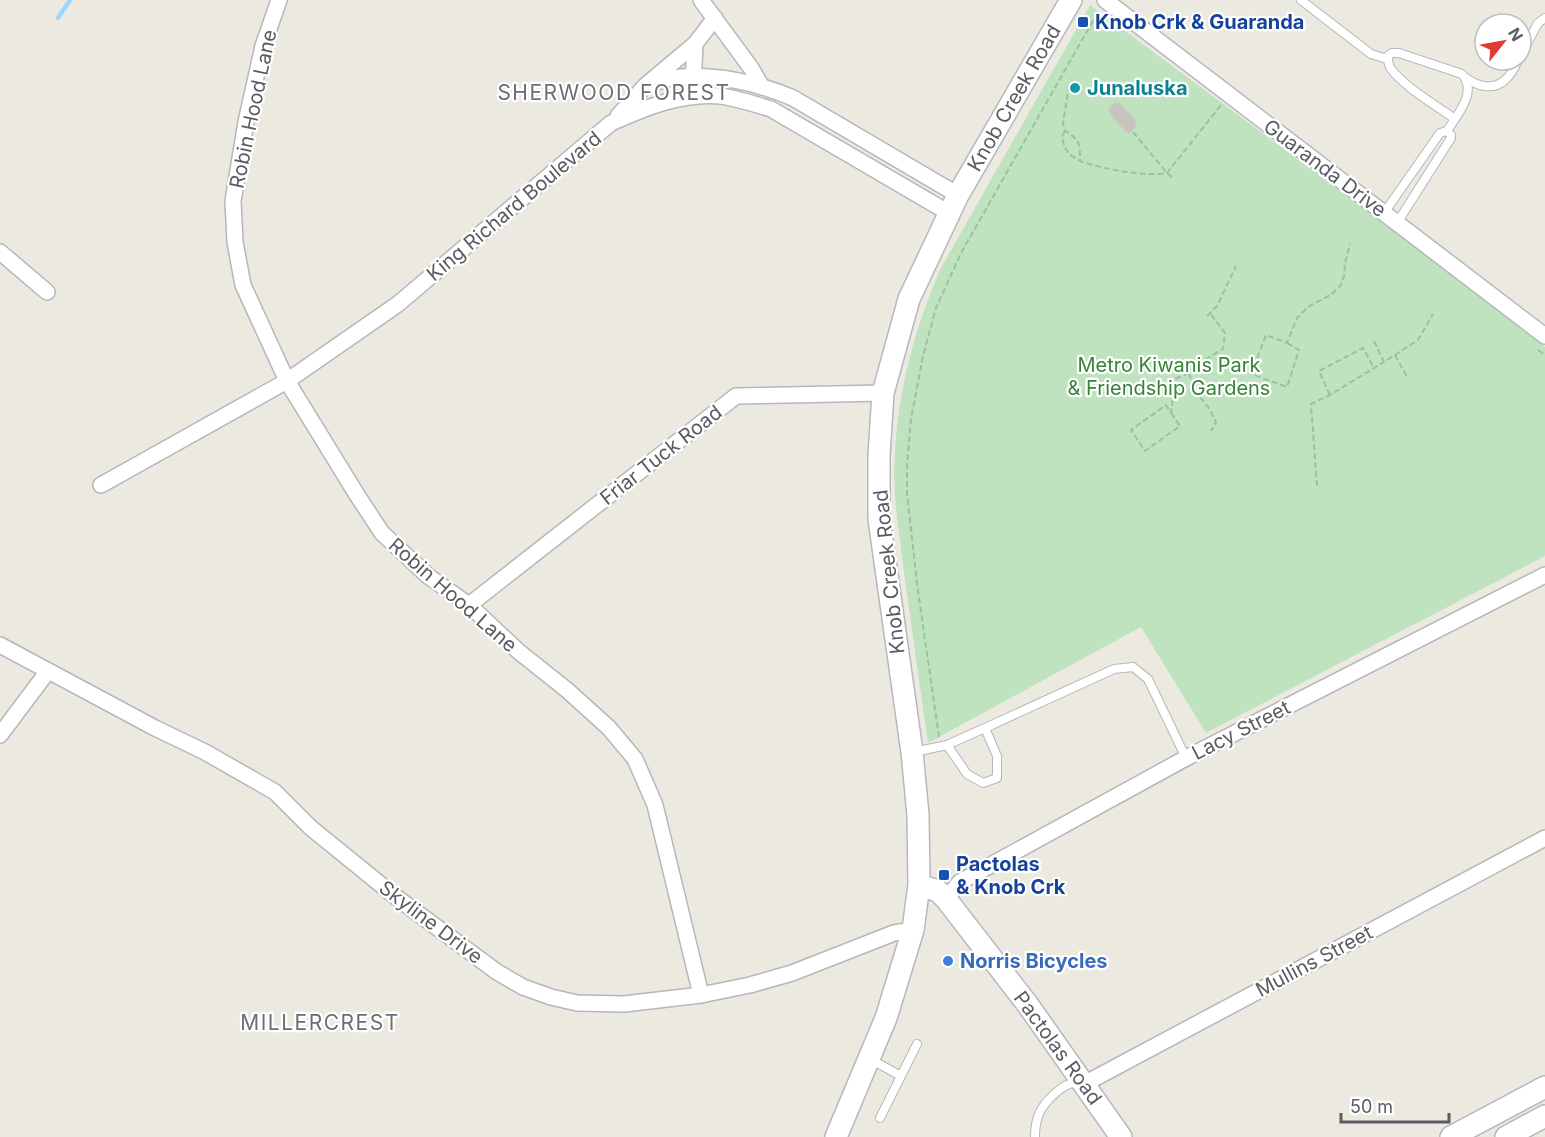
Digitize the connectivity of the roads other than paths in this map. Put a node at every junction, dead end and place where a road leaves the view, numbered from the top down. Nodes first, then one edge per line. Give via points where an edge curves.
1 (279, 0) edge
2 (701, 0) edge
3 (1071, 0) edge
4 (1301, 0) edge
5 (1104, 8) edge
6 (715, 18) junction
7 (1545, 18) edge
8 (1533, 32) edge
9 (694, 44) junction
10 (1387, 59) junction
11 (1511, 72) edge
12 (693, 77) junction
13 (1465, 78) junction
14 (645, 86) junction
15 (762, 87) junction
16 (778, 92) junction
17 (694, 97) junction
18 (771, 109) junction
19 (1455, 119) junction
20 (611, 123) junction
21 (1447, 131) junction
22 (954, 204) junction
23 (1384, 213) junction
24 (1397, 223) junction
25 (0, 252) edge
26 (47, 292) dead end
27 (1545, 336) edge
28 (287, 381) junction
29 (884, 393) junction
30 (101, 485) dead end
31 (1545, 575) edge
32 (469, 604) junction
33 (0, 645) edge
34 (48, 671) junction
35 (985, 728) junction
36 (0, 735) edge
37 (943, 746) junction
38 (912, 752) junction
39 (1186, 758) junction
40 (1545, 838) edge
41 (919, 885) junction
42 (946, 898) junction
43 (913, 930) junction
44 (701, 995) junction
45 (917, 1044) dead end
46 (869, 1059) junction
47 (901, 1076) junction
48 (1084, 1084) junction
49 (1545, 1087) edge
50 (1545, 1116) edge
51 (880, 1118) dead end
52 (836, 1137) edge
53 (1035, 1137) edge
54 (1121, 1137) edge
55 (1451, 1137) edge
56 (1506, 1137) edge

1 - 28 street, Robin Hood Lane via 263,46 233,201 243,285
2 - 6 street
3 - 22 main road, Knob Creek Road
4 - 10 lane via 1371,54
5 - 23 street, Guaranda Drive
6 - 9 street
6 - 15 street
7 - 8 lane
9 - 12 street
9 - 14 street
10 - 13 lane via 1392,53 1399,54
10 - 19 lane via 1410,87
11 - 13 lane via 1496,85 1481,86
12 - 14 street via 671,78
12 - 15 street via 735,80
12 - 17 street
13 - 19 lane via 1467,99
14 - 20 street
15 - 16 street
16 - 18 street
16 - 22 street
17 - 18 street, King Richard Boulevard via 718,96
17 - 20 street, King Richard Boulevard via 667,101
18 - 22 street, King Richard Boulevard
19 - 21 lane
20 - 28 street, King Richard Boulevard via 398,304
21 - 23 lane via 1440,134
21 - 24 lane via 1451,138
22 - 29 main road, Knob Creek Road via 909,299
23 - 24 street, Guaranda Drive
24 - 27 street, Guaranda Drive
25 - 26 street
28 - 30 street, King Richard Boulevard
28 - 32 street, Robin Hood Lane via 382,533 428,576
29 - 32 street, Friar Tuck Road via 736,396
29 - 38 main road, Knob Creek Road via 879,519
31 - 39 street, Lacy Street
32 - 44 street, Robin Hood Lane via 609,728 635,759 655,805
33 - 34 street, Skyline Drive
34 - 36 street
34 - 44 street, Skyline Drive via 275,792 311,828 396,897 523,987 577,1003 624,1004
35 - 37 lane
35 - 37 lane via 997,756 997,778 983,783 967,774
35 - 39 lane via 1114,669 1133,667 1148,679
37 - 38 lane
38 - 41 main road, Knob Creek Road
39 - 42 street, Lacy Street via 960,882
40 - 48 street, Mullins Street
41 - 42 main road, Pactolas Road
41 - 43 main road, Knob Creek Road
42 - 48 main road, Pactolas Road
43 - 44 street, Skyline Drive via 894,933 792,973
43 - 46 main road, Knob Creek Road
45 - 47 lane
46 - 47 lane
46 - 52 main road, Knob Creek Road
47 - 51 lane
48 - 53 lane via 1073,1082 1045,1103 1038,1116
48 - 54 main road, Pactolas Road
49 - 55 main road
50 - 56 main road

